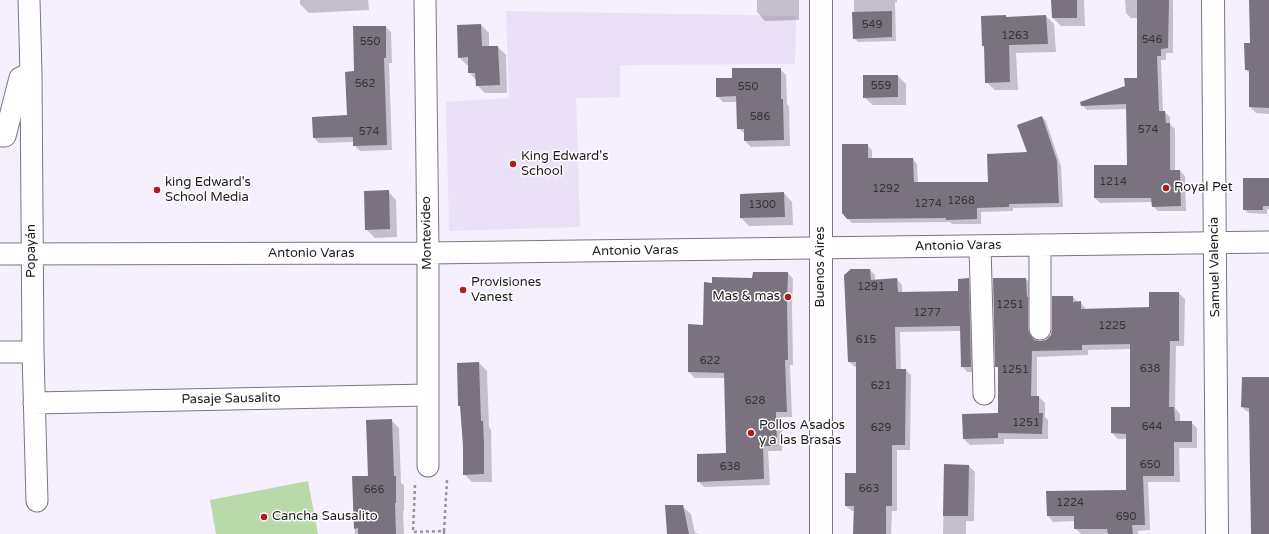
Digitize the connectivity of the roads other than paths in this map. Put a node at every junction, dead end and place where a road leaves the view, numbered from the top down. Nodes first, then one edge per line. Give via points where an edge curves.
1 (29, 0) edge
2 (425, 0) edge
3 (820, 0) edge
4 (1213, 0) edge
5 (31, 73) junction
6 (0, 136) edge
7 (1215, 242) junction
8 (1269, 242) edge
9 (1040, 245) junction
10 (980, 246) junction
11 (821, 248) junction
12 (0, 254) edge
13 (33, 254) junction
14 (428, 254) junction
15 (1040, 329) dead end
16 (0, 352) edge
17 (33, 352) junction
18 (984, 394) dead end
19 (428, 395) junction
20 (34, 403) junction
21 (428, 466) road end
22 (37, 501) dead end
23 (821, 534) edge
24 (1217, 534) edge

1 - 5 street, Popayán
2 - 14 street, Montevideo
3 - 11 street, Buenos Aires
4 - 7 street, Samuel Valencia
5 - 6 street via 20,78 5,136
5 - 13 street, Popayán
7 - 8 street, Antonio Varas
7 - 9 street, Antonio Varas
7 - 24 street, Samuel Valencia
9 - 10 street, Antonio Varas
9 - 15 street
10 - 11 street, Antonio Varas
10 - 18 street
11 - 14 street, Antonio Varas
11 - 23 street, Buenos Aires
12 - 13 street, Antonio Varas
13 - 14 street, Antonio Varas
13 - 17 street, Popayán
14 - 19 street, Montevideo
16 - 17 street
17 - 20 street, Popayán
19 - 20 street, Pasaje Sausalito
19 - 21 street, Montevideo
20 - 22 street, Popayán

